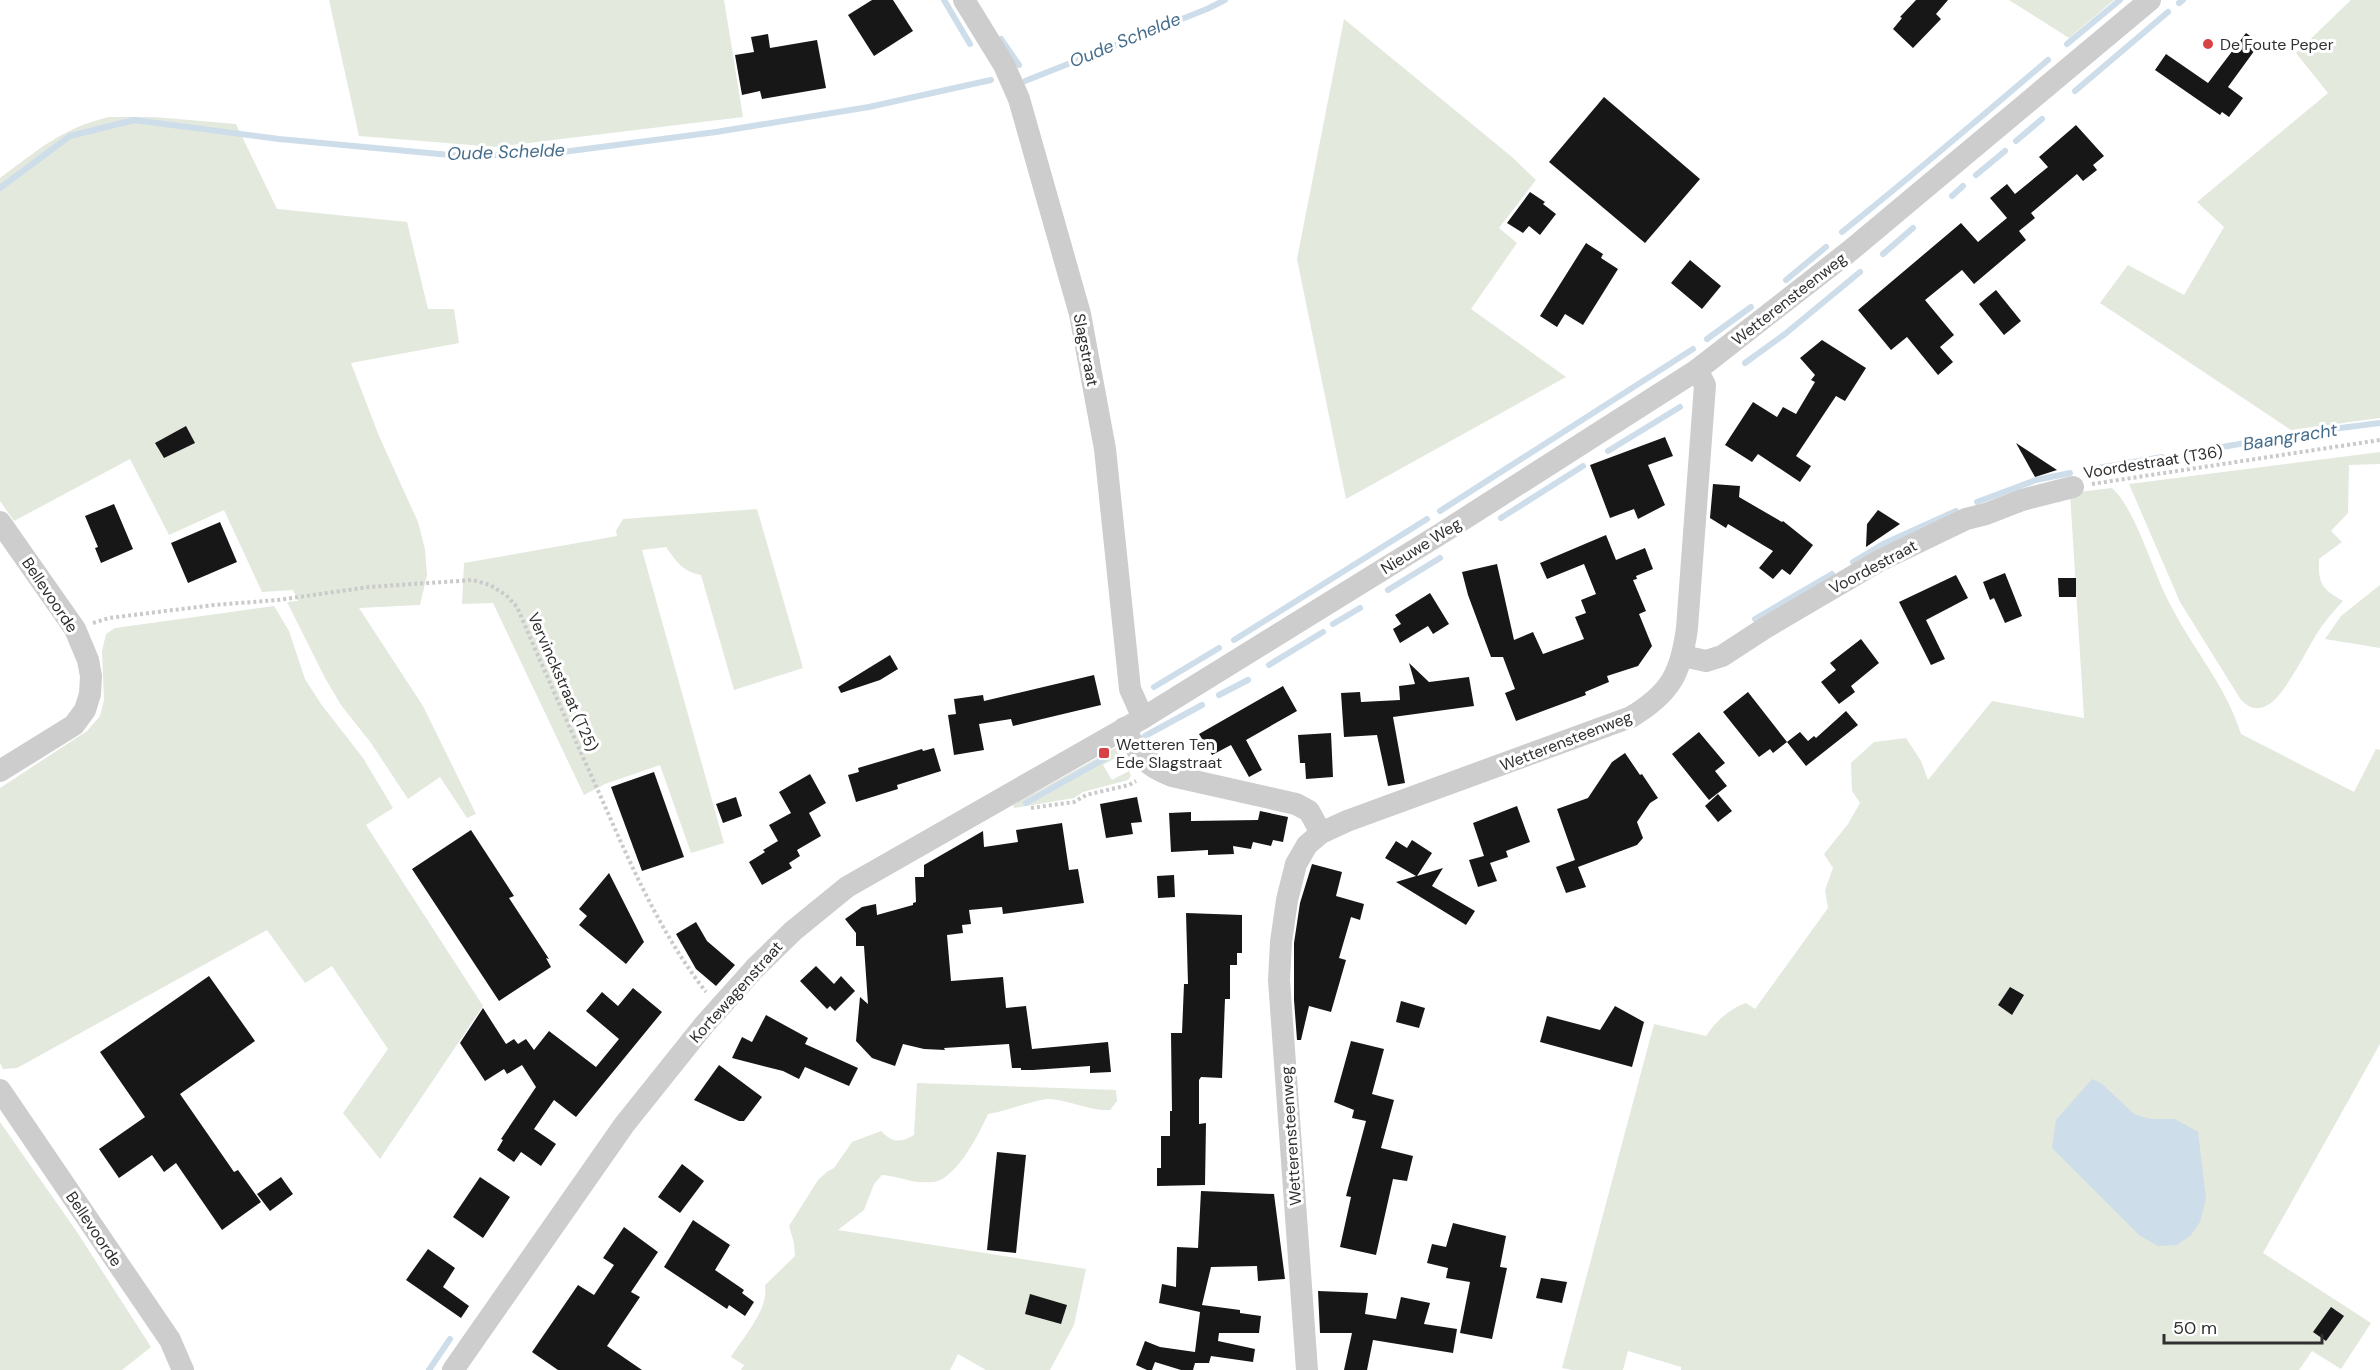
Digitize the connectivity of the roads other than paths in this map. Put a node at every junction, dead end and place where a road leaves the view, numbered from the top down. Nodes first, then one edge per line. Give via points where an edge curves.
1 (964, 0) edge
2 (2150, 0) edge
3 (1697, 370) junction
4 (2073, 487) road end
5 (0, 522) edge
6 (1683, 656) junction
7 (1133, 723) junction
8 (0, 771) edge
9 (1322, 833) junction
10 (0, 1090) edge
11 (183, 1370) edge
12 (453, 1370) edge
13 (1307, 1370) edge

1 - 7 street, Slagstraat via 1004,65 1019,99 1080,315 1105,449
2 - 3 street, Wetterensteenweg via 1857,245
3 - 6 street, Wetterensteenweg via 1705,385
3 - 7 street, Nieuwe Weg
4 - 6 street, Voordestraat via 1966,519 1879,561 1722,656 1706,661
5 - 8 street, Bellevoorde via 75,628 91,676 85,710 74,725
6 - 9 street, Wetterensteenweg via 1665,691 1652,705 1631,717
7 - 9 street via 1142,758 1156,770 1172,777 1296,804 1309,811
7 - 12 street, Kortewagenstraat via 848,886 793,931 721,1006 624,1125
9 - 13 street, Wetterensteenweg via 1307,845 1291,879 1279,980
10 - 11 street, Bellevoorde via 170,1340

